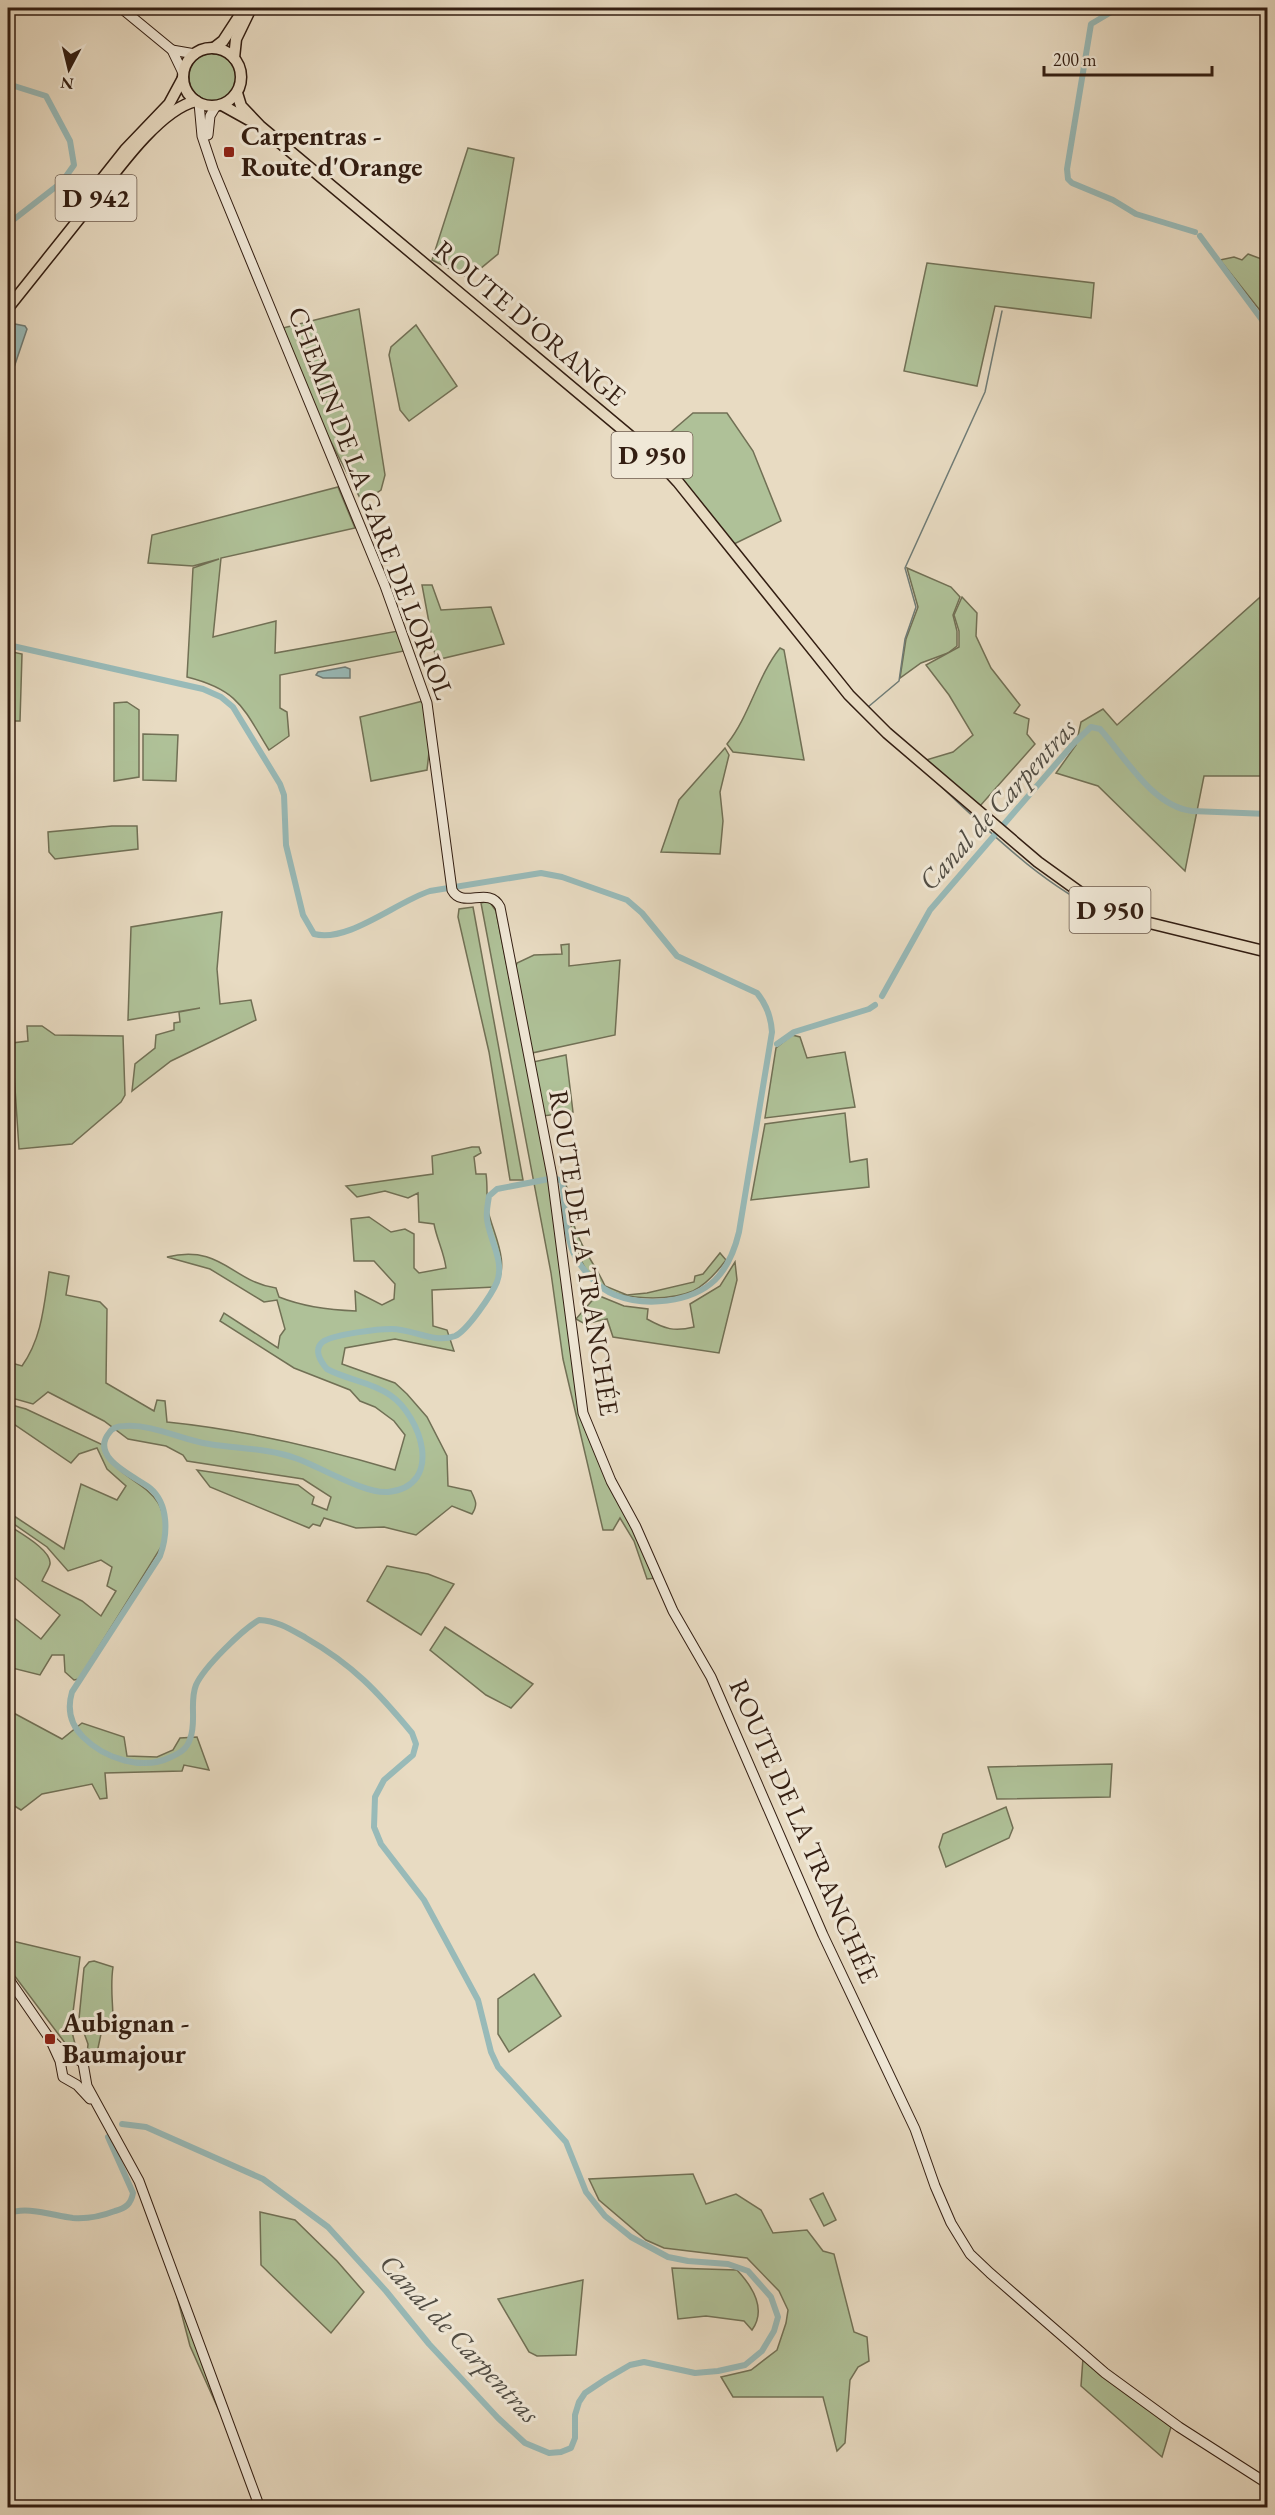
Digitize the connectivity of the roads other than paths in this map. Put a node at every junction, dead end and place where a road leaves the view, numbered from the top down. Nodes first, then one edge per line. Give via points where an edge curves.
1 (122, 8) edge
2 (244, 8) edge
3 (251, 8) edge
4 (214, 48) junction
5 (172, 50) junction
6 (195, 54) junction
7 (234, 58) junction
8 (182, 78) junction
9 (237, 93) junction
10 (197, 102) junction
11 (219, 106) junction
12 (260, 126) junction
13 (207, 149) junction
14 (8, 296) edge
15 (8, 308) edge
16 (1268, 952) edge
17 (529, 1058) joint
18 (8, 1978) edge
19 (50, 2039) junction
20 (71, 2059) junction
21 (62, 2068) junction
22 (84, 2075) junction
23 (73, 2082) junction
24 (100, 2110) junction
25 (1268, 2484) edge
26 (260, 2508) edge

1 - 5 street
2 - 4 main road
3 - 7 main road via 236,39
4 - 6 main road
4 - 7 main road
5 - 6 street
5 - 8 street
6 - 8 main road
7 - 9 main road via 242,77
8 - 10 main road
8 - 14 main road via 169,104 125,150
9 - 11 main road
9 - 12 main road, ROUTE D'ORANGE / D 950 via 241,106
10 - 11 main road, D 950
10 - 13 street, CHEMIN DE LA GARE DE LORIOL
10 - 15 main road, D 942 via 170,115 138,145
11 - 12 main road, ROUTE D'ORANGE / D 950
11 - 13 street, CHEMIN DE LA GARE DE LORIOL via 209,121
12 - 16 main road, ROUTE D'ORANGE / D 950 via 654,456 849,695 1016,844 1088,898 1133,919
13 - 17 street, CHEMIN DE LA GARE DE LORIOL via 385,586 427,703 452,887 459,897 493,898 500,907
17 - 25 street, ROUTE DE LA TRANCHÉE via 552,1179 579,1391 589,1429 673,1611 711,1677 823,1935 915,2128 955,2231 970,2254 990,2273 1105,2373
18 - 19 street
19 - 20 street
19 - 21 street
20 - 21 street
20 - 22 street via 83,2063
21 - 23 street via 63,2076
22 - 23 street
22 - 24 street
23 - 24 street
24 - 26 street via 139,2181

